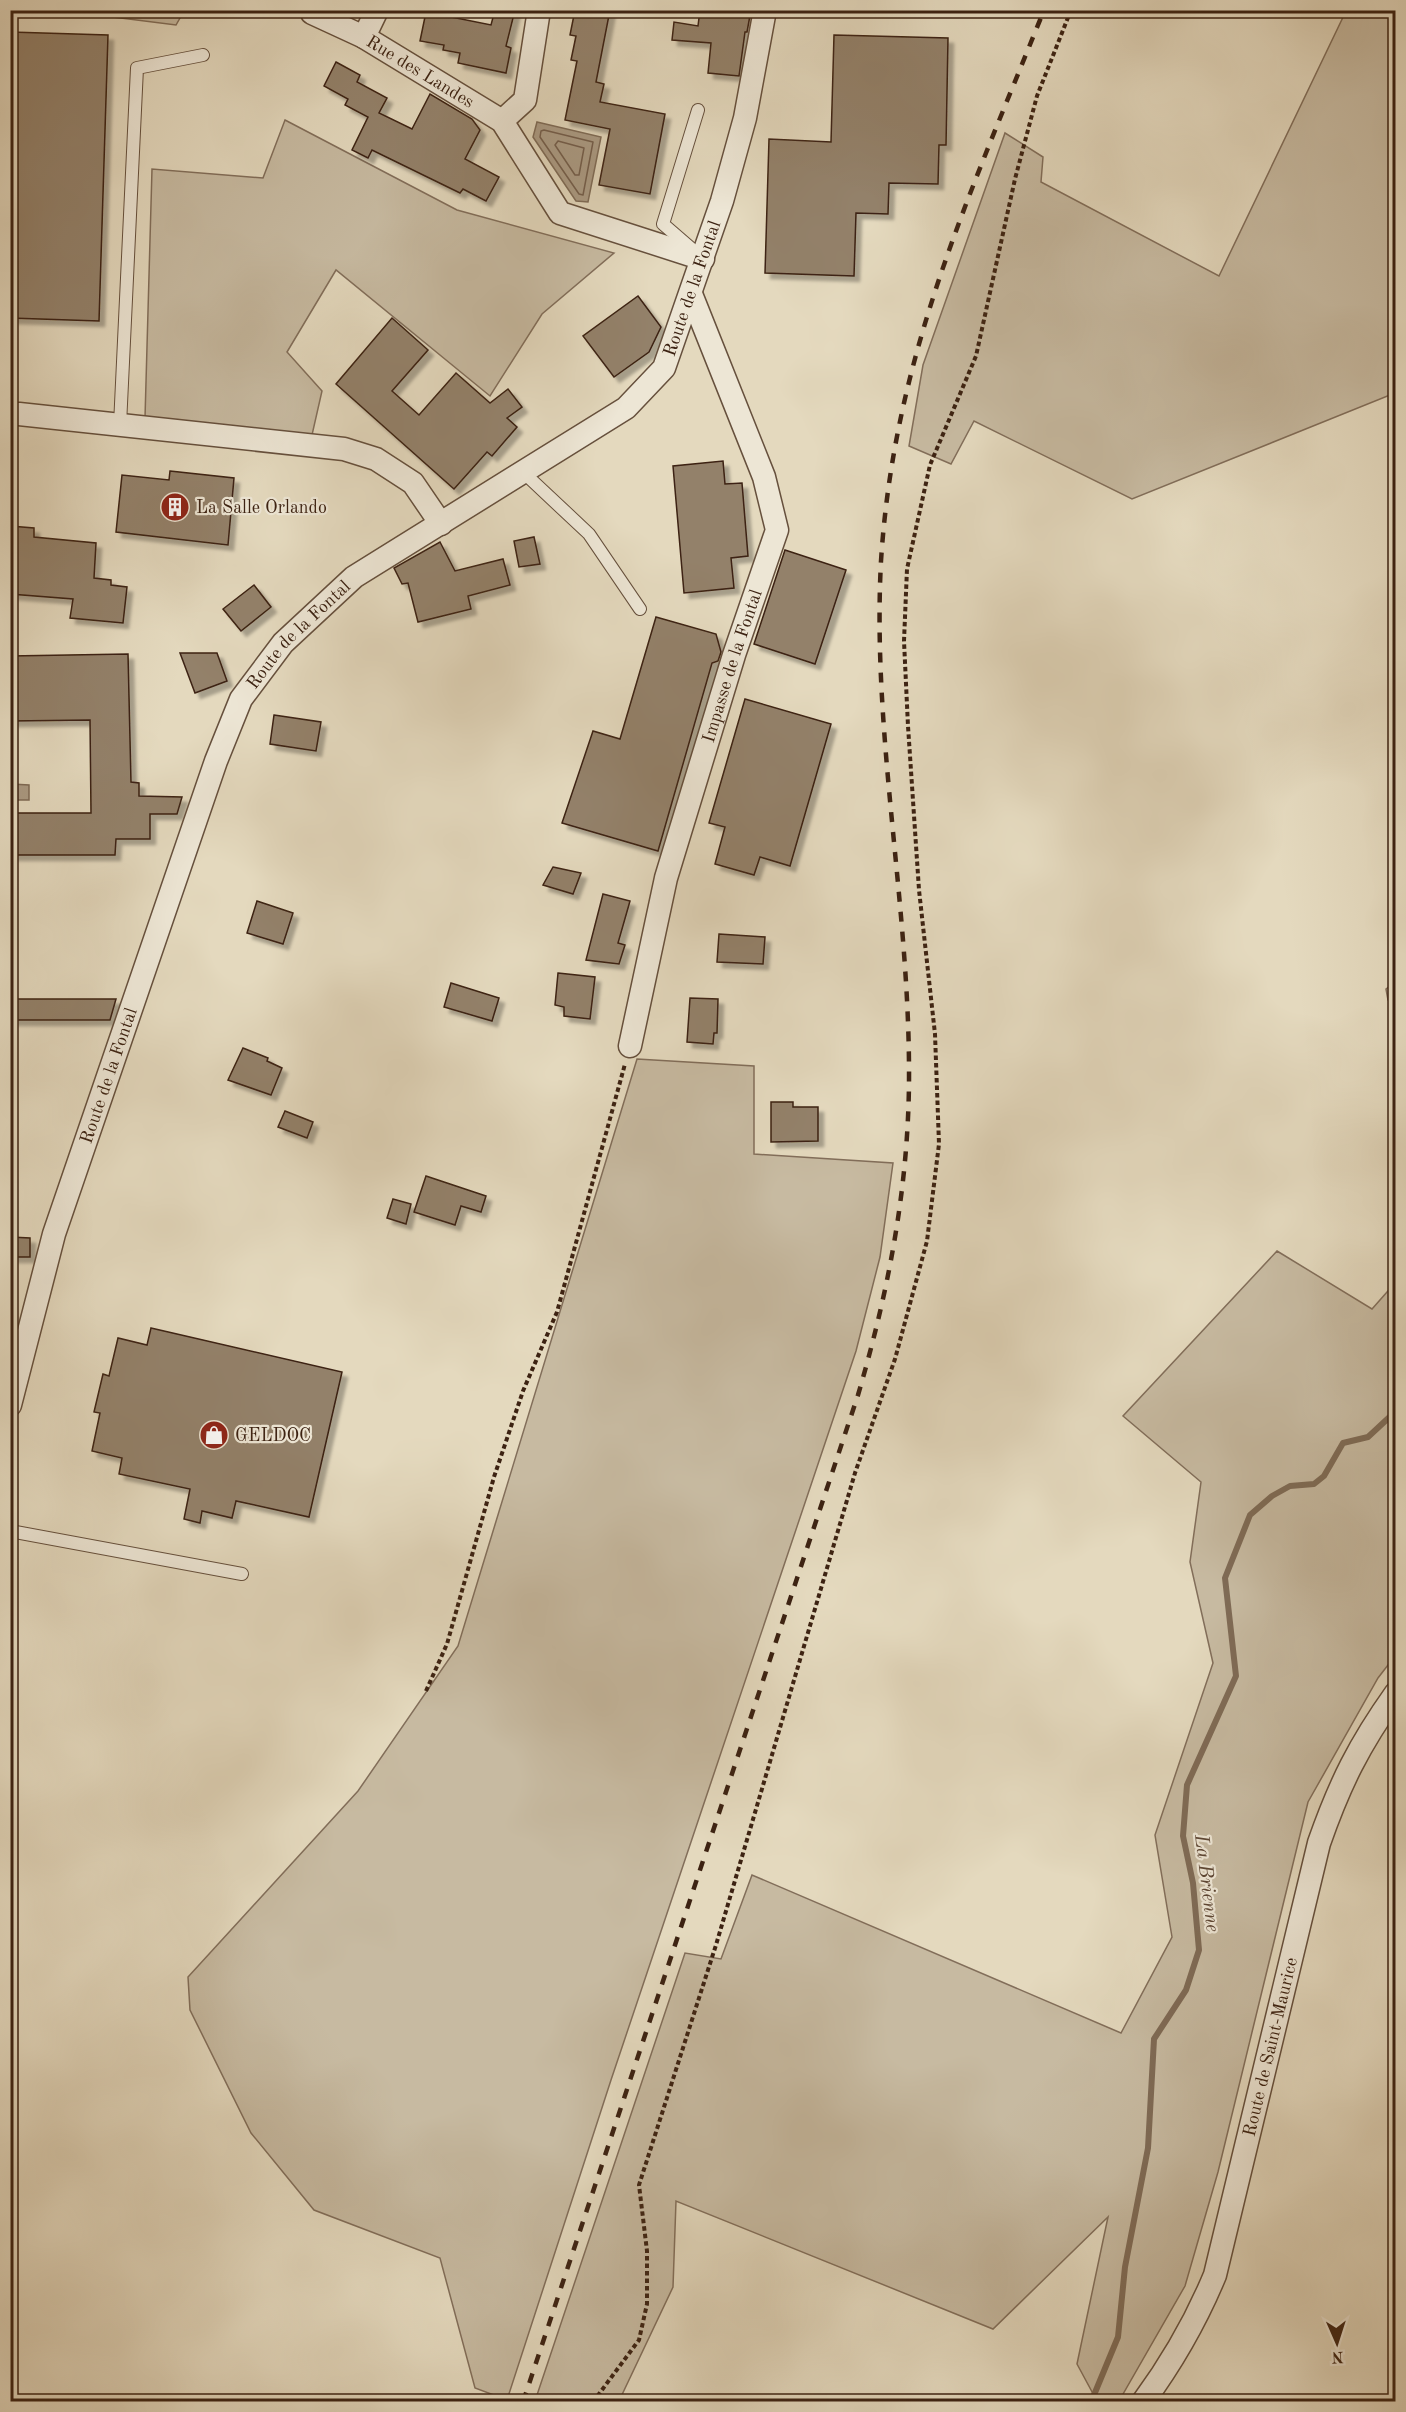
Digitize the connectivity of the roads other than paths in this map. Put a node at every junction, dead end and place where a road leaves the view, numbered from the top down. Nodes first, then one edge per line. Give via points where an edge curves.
1 (376, 10) edge
2 (539, 10) edge
3 (765, 10) edge
4 (312, 13) dead end
5 (364, 37) junction
6 (203, 55) dead end
7 (698, 110) dead end
8 (502, 121) junction
9 (703, 259) junction
10 (692, 294) junction
11 (13, 414) edge
12 (120, 424) junction
13 (523, 472) junction
14 (441, 524) junction
15 (640, 609) dead end
16 (630, 1046) road end
17 (10, 1405) edge
18 (10, 1531) edge
19 (242, 1574) dead end
20 (1395, 1693) edge
21 (1143, 2402) edge

1 - 5 street, Rue des Landes
2 - 8 street via 525,99
3 - 9 street, Route de la Fontal via 745,118
4 - 5 street
5 - 8 street, Rue des Landes
6 - 12 lane via 137,68
7 - 9 lane via 663,224
8 - 9 street, Rue des Landes via 560,213
9 - 10 street, Route de la Fontal
10 - 13 street, Route de la Fontal via 664,368 626,408
10 - 16 street, Impasse de la Fontal via 764,477 777,530 666,878
11 - 12 street
12 - 14 street via 344,449 376,459 413,483
13 - 14 street, Route de la Fontal
13 - 15 lane via 589,534
14 - 17 street, Route de la Fontal via 354,577 283,642 241,699 212,772 54,1234
18 - 19 lane
20 - 21 street, Route de Saint-Maurice via 1361,1743 1338,1787 1319,1843 1215,2275 1182,2345

